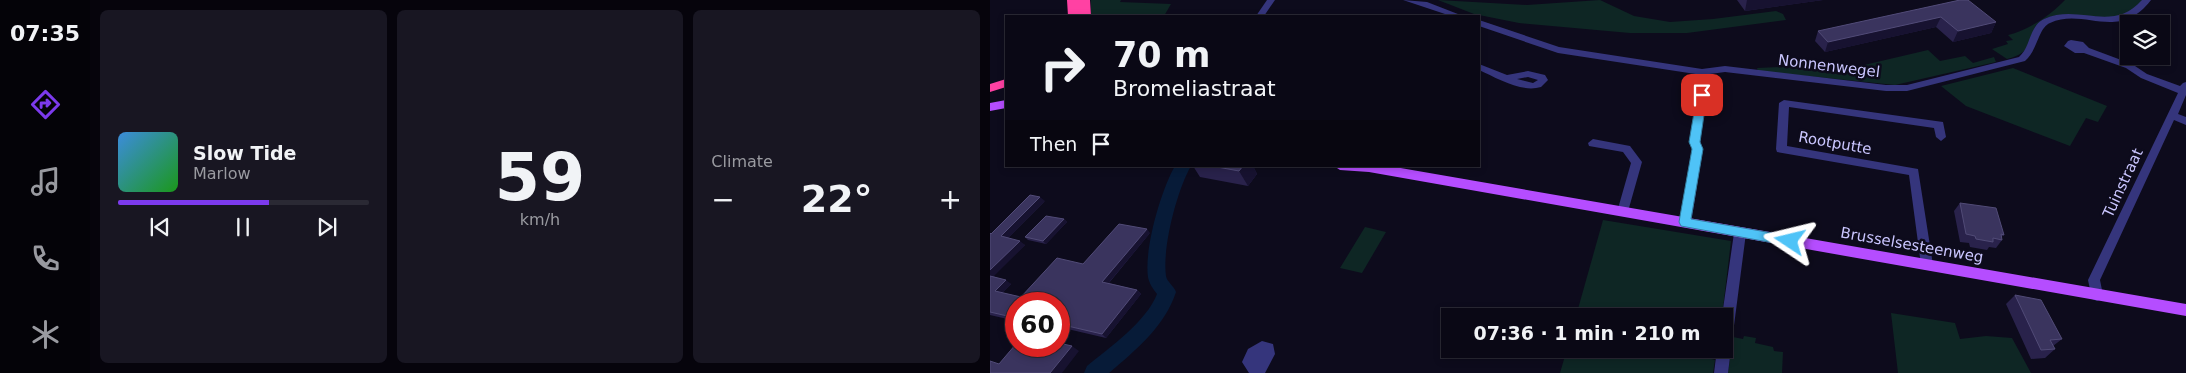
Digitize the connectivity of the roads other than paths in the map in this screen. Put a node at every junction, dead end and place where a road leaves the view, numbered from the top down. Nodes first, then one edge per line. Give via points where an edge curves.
1 (1073, 0) edge
2 (1084, 0) edge
3 (1271, 0) edge
4 (1406, 0) edge
5 (2147, 0) edge
6 (1074, 15) edge
7 (1085, 15) edge
8 (1261, 15) edge
9 (1456, 15) edge
10 (1480, 23) edge
11 (2085, 50) dead end
12 (1480, 67) edge
13 (1509, 78) dead end
14 (1005, 83) edge
15 (990, 88) edge
16 (2185, 88) edge
17 (1702, 94) dead end
18 (990, 98) edge
19 (1005, 102) edge
20 (1005, 102) edge
21 (990, 107) edge
22 (990, 111) edge
23 (1005, 114) edge
24 (2171, 116) junction
25 (2186, 121) edge
26 (1941, 137) dead end
27 (1593, 143) dead end
28 (1364, 167) edge
29 (1623, 212) junction
30 (1685, 222) junction
31 (1740, 233) junction
32 (1927, 265) junction
33 (2097, 295) junction
34 (1730, 308) edge
35 (2186, 310) edge
36 (1723, 358) edge
37 (1721, 373) edge

1 - 6 highway
2 - 7 highway
3 - 8 street
4 - 9 street
5 - 10 street, Nonnenwegel via 2135,13 2113,20 2066,17 2049,20 2039,26 2030,54 2022,59 1907,88 1725,69 1702,72 1542,46
11 - 16 street via 2129,66 2144,76
12 - 13 street
14 - 15 highway
16 - 24 street, Tuinstraat
17 - 30 street via 1694,142 1698,149
18 - 19 main road
20 - 21 main road
22 - 23 main road
24 - 25 street
24 - 33 street, Tuinstraat via 2094,280
26 - 32 street, Rootputte via 1939,125 1784,103 1781,149 1914,172
27 - 29 street via 1626,149 1638,162
28 - 29 main road, Brusselsesteenweg
29 - 30 main road, Brusselsesteenweg
30 - 31 main road, Brusselsesteenweg
31 - 32 main road, Brusselsesteenweg
31 - 34 street
32 - 33 main road, Brusselsesteenweg
33 - 35 main road, Brusselsesteenweg
36 - 37 street

